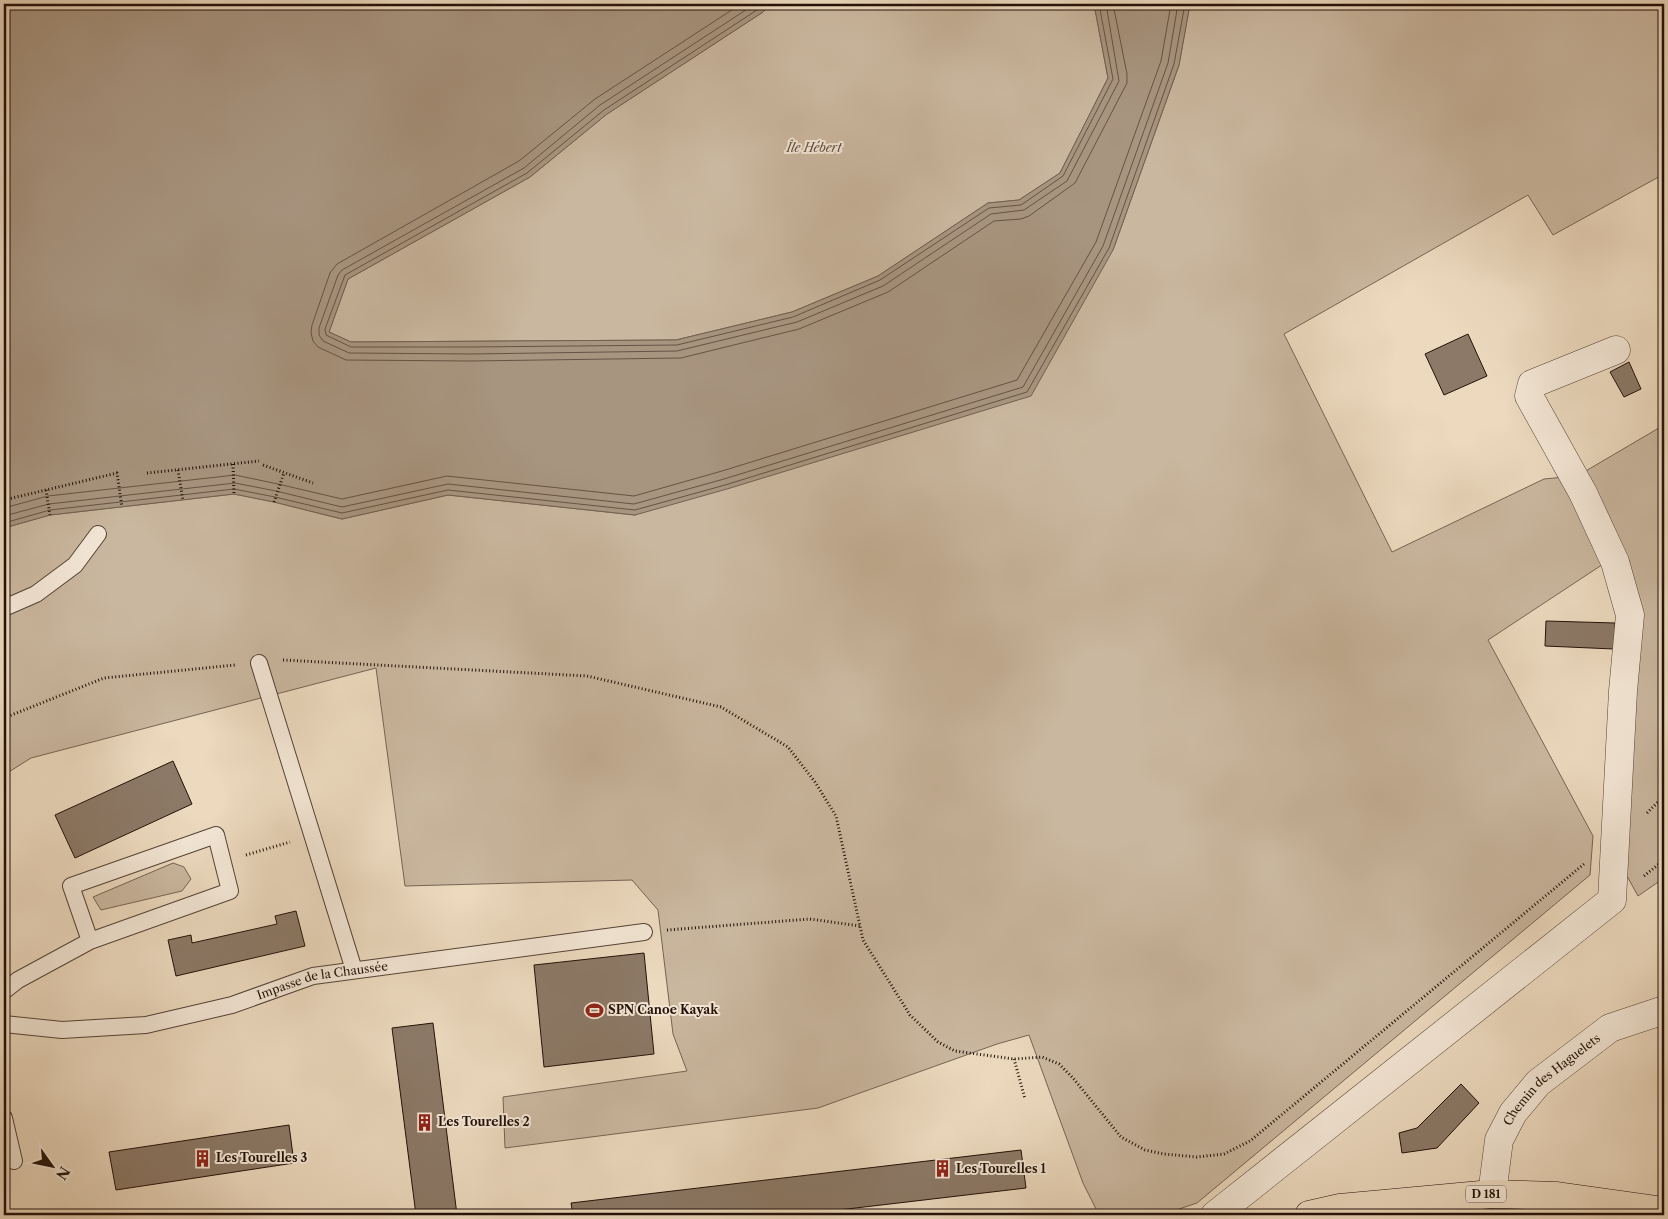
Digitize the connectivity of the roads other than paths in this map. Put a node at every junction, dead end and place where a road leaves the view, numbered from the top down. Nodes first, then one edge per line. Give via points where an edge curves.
1 (1616, 350) dead end
2 (98, 534) dead end
3 (4, 608) edge
4 (259, 663) road end
5 (644, 932) road end
6 (90, 941) junction
7 (354, 970) junction
8 (4, 991) edge
9 (1664, 1010) edge
10 (4, 1024) edge
11 (4, 1118) edge
12 (14, 1161) dead end
13 (1492, 1194) junction
14 (1664, 1211) edge
15 (1215, 1215) edge
16 (1308, 1215) edge

1 - 15 street via 1532,384 1529,396 1583,493 1615,562 1630,615 1612,900
2 - 3 lane via 75,565 36,594
4 - 7 lane
5 - 7 lane, Impasse de la Chaussée
6 - 6 lane via 230,891 216,835 72,886
6 - 8 lane
7 - 10 lane, Impasse de la Chaussée via 313,976 232,1005 146,1025 62,1030
9 - 13 street, Chemin des Haguelets via 1610,1028 1538,1083 1513,1113 1500,1140
11 - 12 lane
13 - 14 main road, D 181 via 1557,1196
13 - 16 main road, D 181 via 1340,1208

